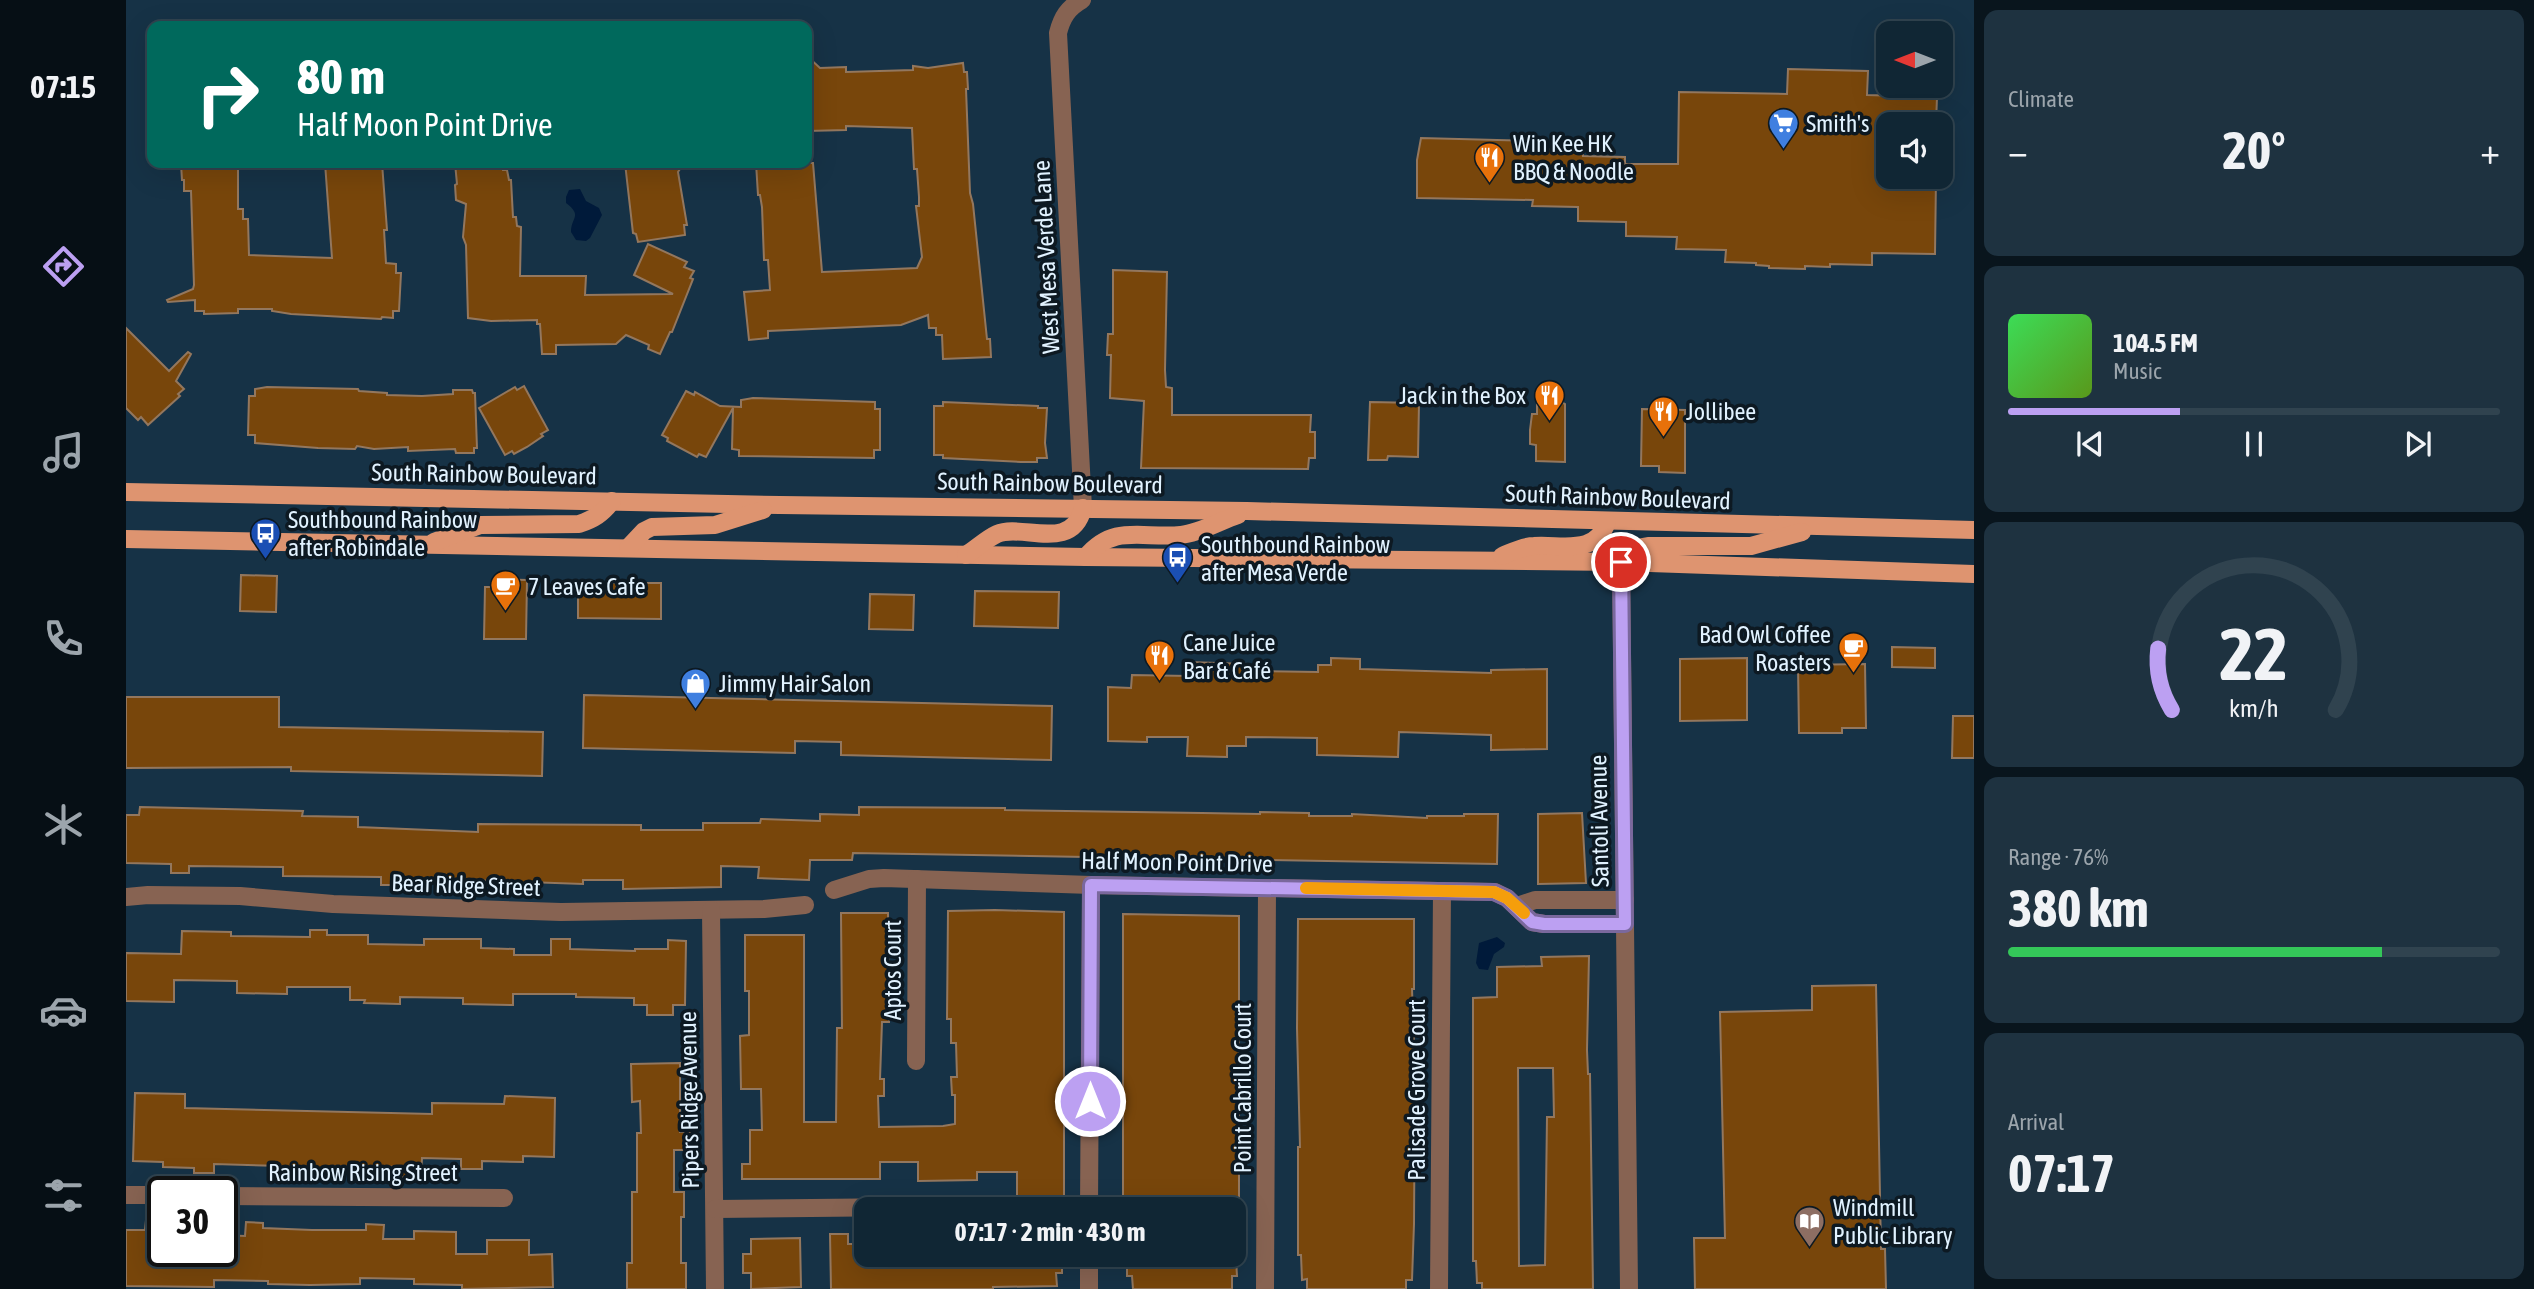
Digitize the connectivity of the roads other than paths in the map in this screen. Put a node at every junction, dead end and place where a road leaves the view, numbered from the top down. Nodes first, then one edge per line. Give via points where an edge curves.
1 (1076, 3) edge
2 (126, 481) edge
3 (126, 492) edge
4 (145, 492) junction
5 (612, 501) junction
6 (780, 505) junction
7 (1083, 508) junction
8 (1247, 511) junction
9 (1607, 522) junction
10 (1822, 526) junction
11 (1974, 530) edge
12 (126, 539) edge
13 (424, 546) junction
14 (628, 548) junction
15 (965, 555) junction
16 (1086, 557) junction
17 (1492, 560) junction
18 (1621, 562) junction
19 (1974, 574) edge
20 (917, 879) junction
21 (1091, 885) junction
22 (1267, 888) junction
23 (834, 890) dead end
24 (1442, 891) junction
25 (126, 897) edge
26 (1625, 900) junction
27 (805, 905) dead end
28 (1517, 906) junction
29 (711, 910) junction
30 (1625, 924) junction
31 (916, 1061) dead end
32 (126, 1195) edge
33 (147, 1195) edge
34 (238, 1196) edge
35 (1089, 1197) edge
36 (504, 1198) dead end
37 (854, 1208) edge
38 (715, 1209) junction
39 (1089, 1267) edge
40 (715, 1289) edge
41 (1089, 1289) edge
42 (1265, 1289) edge
43 (1439, 1289) edge
44 (1629, 1289) edge

1 - 7 street, West Mesa Verde Lane via 1061,20 1058,33
2 - 4 main road
3 - 4 main road, South Rainbow Boulevard
4 - 5 main road, South Rainbow Boulevard
5 - 6 main road, South Rainbow Boulevard
5 - 13 main road via 594,520 579,524 480,526
6 - 7 main road, South Rainbow Boulevard
6 - 14 main road via 715,524 652,527
7 - 8 main road, South Rainbow Boulevard
7 - 15 main road via 1081,518 1064,531 999,533
8 - 9 main road, South Rainbow Boulevard
8 - 16 main road via 1184,535 1116,536 1096,545
9 - 10 main road, South Rainbow Boulevard
9 - 17 main road via 1603,534 1587,545 1530,546
10 - 11 main road, South Rainbow Boulevard
10 - 18 main road via 1751,546 1631,549
12 - 13 main road
13 - 14 main road
14 - 15 main road
15 - 16 main road
16 - 17 main road
17 - 18 main road
18 - 19 main road
18 - 26 street, Santoli Avenue
20 - 21 street, Half Moon Point Drive
20 - 23 street, Half Moon Point Drive via 869,879
20 - 31 street, Aptos Court
21 - 22 street, Half Moon Point Drive
21 - 35 street
22 - 24 street, Half Moon Point Drive
22 - 42 street, Point Cabrillo Court
24 - 28 street, Half Moon Point Drive via 1494,892
24 - 43 street, Palisade Grove Court
25 - 29 street, Bear Ridge Street via 240,896 504,912
26 - 28 street via 1535,900
26 - 30 street, Santoli Avenue
27 - 29 street, Bear Ridge Street
28 - 30 street, Half Moon Point Drive via 1532,922
29 - 38 street, Pipers Ridge Avenue
30 - 44 street, Santoli Avenue
32 - 33 street
34 - 36 street, Rainbow Rising Street
37 - 38 street
38 - 40 street, Pipers Ridge Avenue
39 - 41 street

